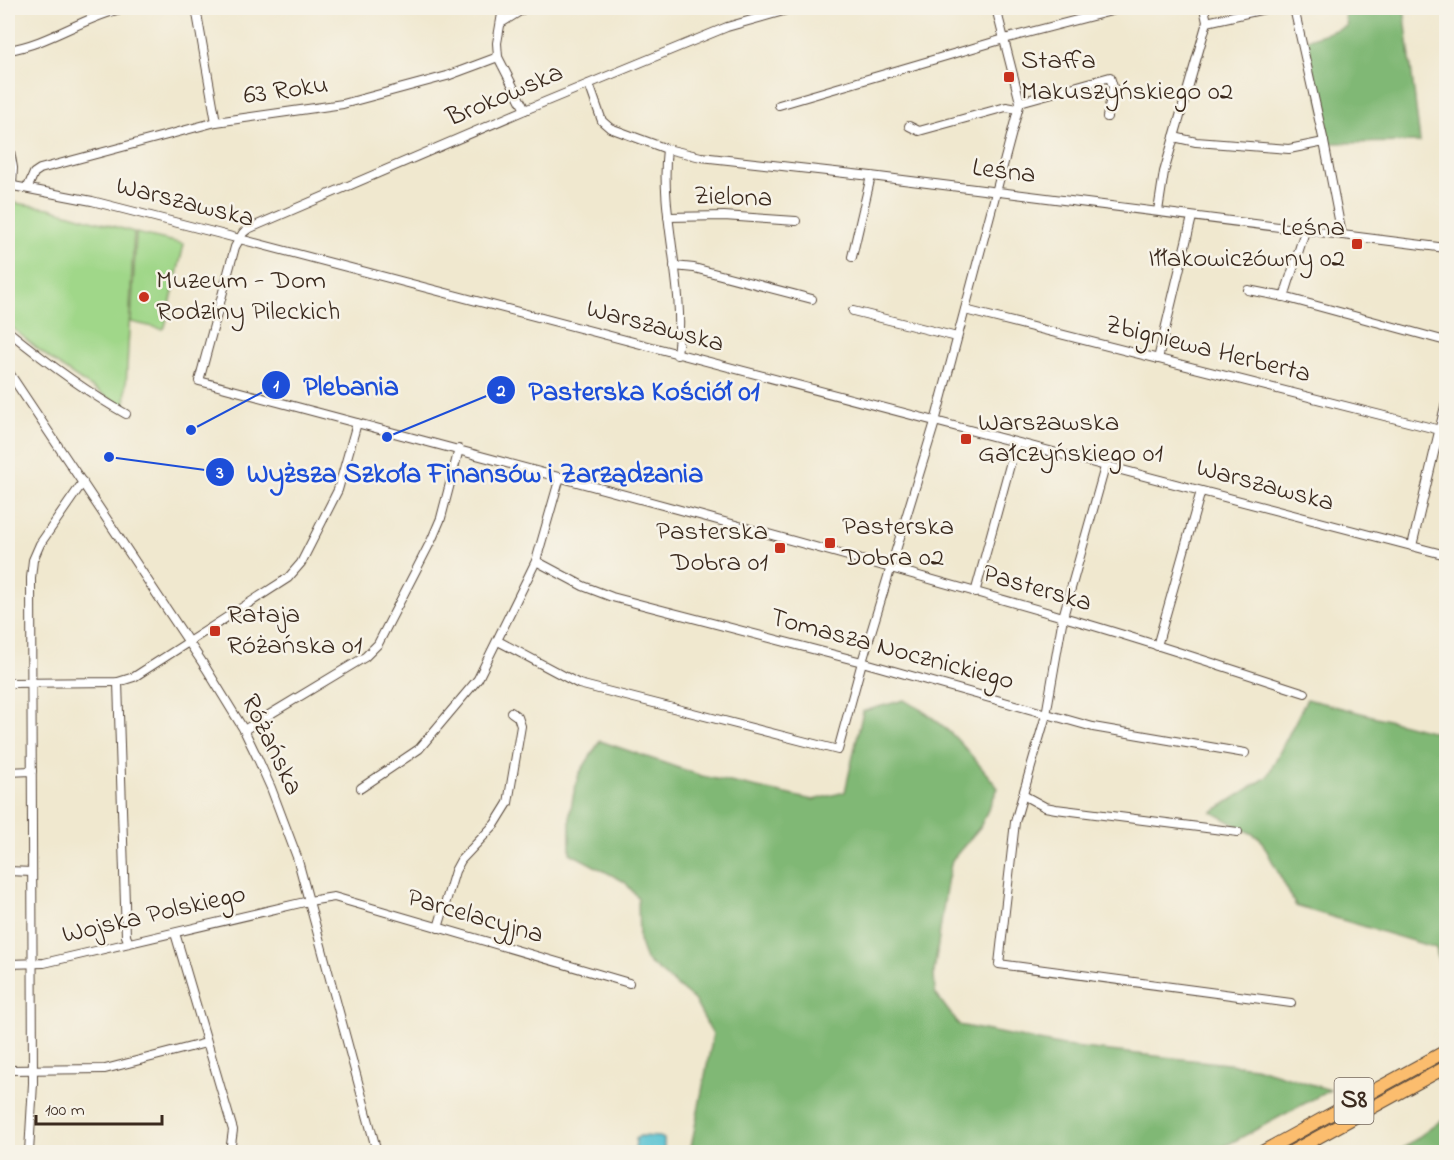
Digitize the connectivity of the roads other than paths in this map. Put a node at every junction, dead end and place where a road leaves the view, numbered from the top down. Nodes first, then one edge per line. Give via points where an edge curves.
1 (124, 8) edge
2 (196, 8) edge
3 (503, 8) edge
4 (525, 8) edge
5 (794, 8) edge
6 (996, 8) edge
7 (1123, 8) edge
8 (1204, 8) edge
9 (1269, 8) edge
10 (1294, 8) edge
11 (1208, 22) junction
12 (501, 23) junction
13 (1004, 39) junction
14 (8, 50) edge
15 (498, 57) junction
16 (589, 84) junction
17 (779, 105) dead end
18 (1019, 105) junction
19 (525, 110) junction
20 (1107, 117) dead end
21 (216, 122) junction
22 (909, 126) dead end
23 (1174, 137) junction
24 (8, 140) edge
25 (1324, 142) junction
26 (667, 149) junction
27 (871, 176) junction
28 (10, 185) edge
29 (28, 187) junction
30 (994, 192) junction
31 (1158, 211) junction
32 (668, 217) junction
33 (1192, 217) junction
34 (796, 221) dead end
35 (1305, 231) junction
36 (1342, 235) junction
37 (239, 239) junction
38 (1446, 248) edge
39 (852, 257) dead end
40 (674, 266) junction
41 (1248, 290) dead end
42 (1284, 297) junction
43 (812, 299) dead end
44 (965, 309) junction
45 (853, 311) dead end
46 (8, 332) edge
47 (957, 337) junction
48 (1446, 341) edge
49 (677, 355) junction
50 (1158, 359) junction
51 (8, 371) edge
52 (1446, 405) edge
53 (126, 414) dead end
54 (935, 422) junction
55 (357, 423) junction
56 (1440, 429) junction
57 (1016, 443) junction
58 (459, 449) junction
59 (1105, 466) junction
60 (560, 477) junction
61 (83, 482) junction
62 (1201, 491) junction
63 (1412, 546) junction
64 (1446, 555) edge
65 (536, 561) junction
66 (891, 568) junction
67 (975, 593) junction
68 (1063, 617) junction
69 (188, 640) junction
70 (498, 641) junction
71 (1157, 646) junction
72 (862, 662) junction
73 (118, 682) junction
74 (8, 683) edge
75 (31, 683) junction
76 (1305, 693) dead end
77 (511, 712) dead end
78 (1046, 715) junction
79 (244, 730) junction
80 (1245, 753) dead end
81 (32, 771) junction
82 (8, 772) edge
83 (362, 788) dead end
84 (1023, 795) junction
85 (1238, 832) dead end
86 (8, 871) edge
87 (32, 872) junction
88 (309, 901) junction
89 (438, 928) junction
90 (175, 933) junction
91 (129, 943) junction
92 (8, 964) edge
93 (33, 964) junction
94 (629, 983) dead end
95 (1291, 1003) dead end
96 (206, 1043) junction
97 (1446, 1051) edge
98 (1446, 1067) edge
99 (8, 1070) edge
100 (33, 1071) junction
101 (29, 1152) edge
102 (230, 1152) edge
103 (377, 1152) edge
104 (1262, 1152) edge
105 (1291, 1152) edge

1 - 14 street
2 - 21 street
3 - 12 street
4 - 12 street
5 - 16 street, Brokowska via 727,27
6 - 13 street
7 - 13 street
8 - 11 street
9 - 11 street
10 - 25 street
11 - 23 street
12 - 15 street
13 - 17 street
13 - 18 street
15 - 19 street
15 - 21 street, 63 Roku via 447,76 343,104
16 - 19 street, Brokowska
16 - 26 street, Leśna via 603,121 610,128
18 - 20 street via 1110,77 1113,87
18 - 22 street via 919,131
18 - 30 street
19 - 37 street, Brokowska via 257,224
21 - 29 street, 63 Roku via 40,169
23 - 25 street via 1289,149
23 - 31 street
24 - 28 street via 13,168
25 - 36 street
26 - 27 street, Leśna via 701,157
26 - 32 street
27 - 30 street, Leśna
27 - 39 street
28 - 29 street, Warszawska
29 - 37 street, Warszawska
30 - 31 street, Leśna
30 - 44 street
31 - 33 street, Leśna
32 - 34 street, Zielona
32 - 40 street
33 - 35 street, Leśna
33 - 50 street
35 - 36 street, Leśna
35 - 42 street
36 - 38 street, Leśna
37 - 49 street, Warszawska
37 - 55 street, Pasterska via 200,381
40 - 43 street
40 - 49 street via 680,331
41 - 42 street
42 - 48 street
44 - 47 street
44 - 50 street, Zbigniewa Herberta
45 - 47 street
46 - 53 street via 88,393
47 - 54 street
49 - 54 street, Warszawska
50 - 56 street, Zbigniewa Herberta
51 - 61 street, Różańska
52 - 56 street
54 - 57 street, Warszawska
54 - 66 street
55 - 58 street, Pasterska
55 - 69 street via 338,490 294,572
56 - 63 street
57 - 59 street, Warszawska
57 - 67 street
58 - 60 street, Pasterska
58 - 79 street via 441,518 378,644 365,657
59 - 62 street, Warszawska
59 - 68 street
60 - 65 street
60 - 66 street, Pasterska
61 - 69 street, Różańska
61 - 75 street via 33,560
62 - 63 street, Warszawska
62 - 71 street
63 - 64 street, Warszawska
65 - 70 street
65 - 72 street, Tomasza Nocznickiego via 612,597
66 - 67 street, Pasterska
66 - 72 street
67 - 68 street, Pasterska
68 - 71 street, Pasterska
68 - 78 street
69 - 73 street via 134,677
69 - 79 street, Różańska
70 - 72 street via 579,684 838,750
70 - 83 street via 472,687 419,750
71 - 76 street, Pasterska
72 - 78 street, Tomasza Nocznickiego
73 - 75 street
73 - 91 street
74 - 75 street
75 - 81 street
77 - 89 street via 521,726 508,803 495,824 461,860
78 - 80 street, Tomasza Nocznickiego
78 - 84 street
79 - 88 street, Różańska via 286,826
81 - 82 street
81 - 87 street
84 - 85 street via 1056,809
84 - 95 street via 1013,832 999,964
86 - 87 street
87 - 93 street
88 - 89 street, Parcelacyjna via 334,897
88 - 90 street, Wojska Polskiego
88 - 103 street, Różańska
89 - 94 street, Parcelacyjna
90 - 91 street, Wojska Polskiego
90 - 96 street
91 - 93 street, Wojska Polskiego
92 - 93 street, Wojska Polskiego
93 - 100 street
96 - 100 street via 105,1069
96 - 102 street via 233,1130
97 - 104 highway, S8
98 - 105 highway, S8
99 - 100 street
100 - 101 street

